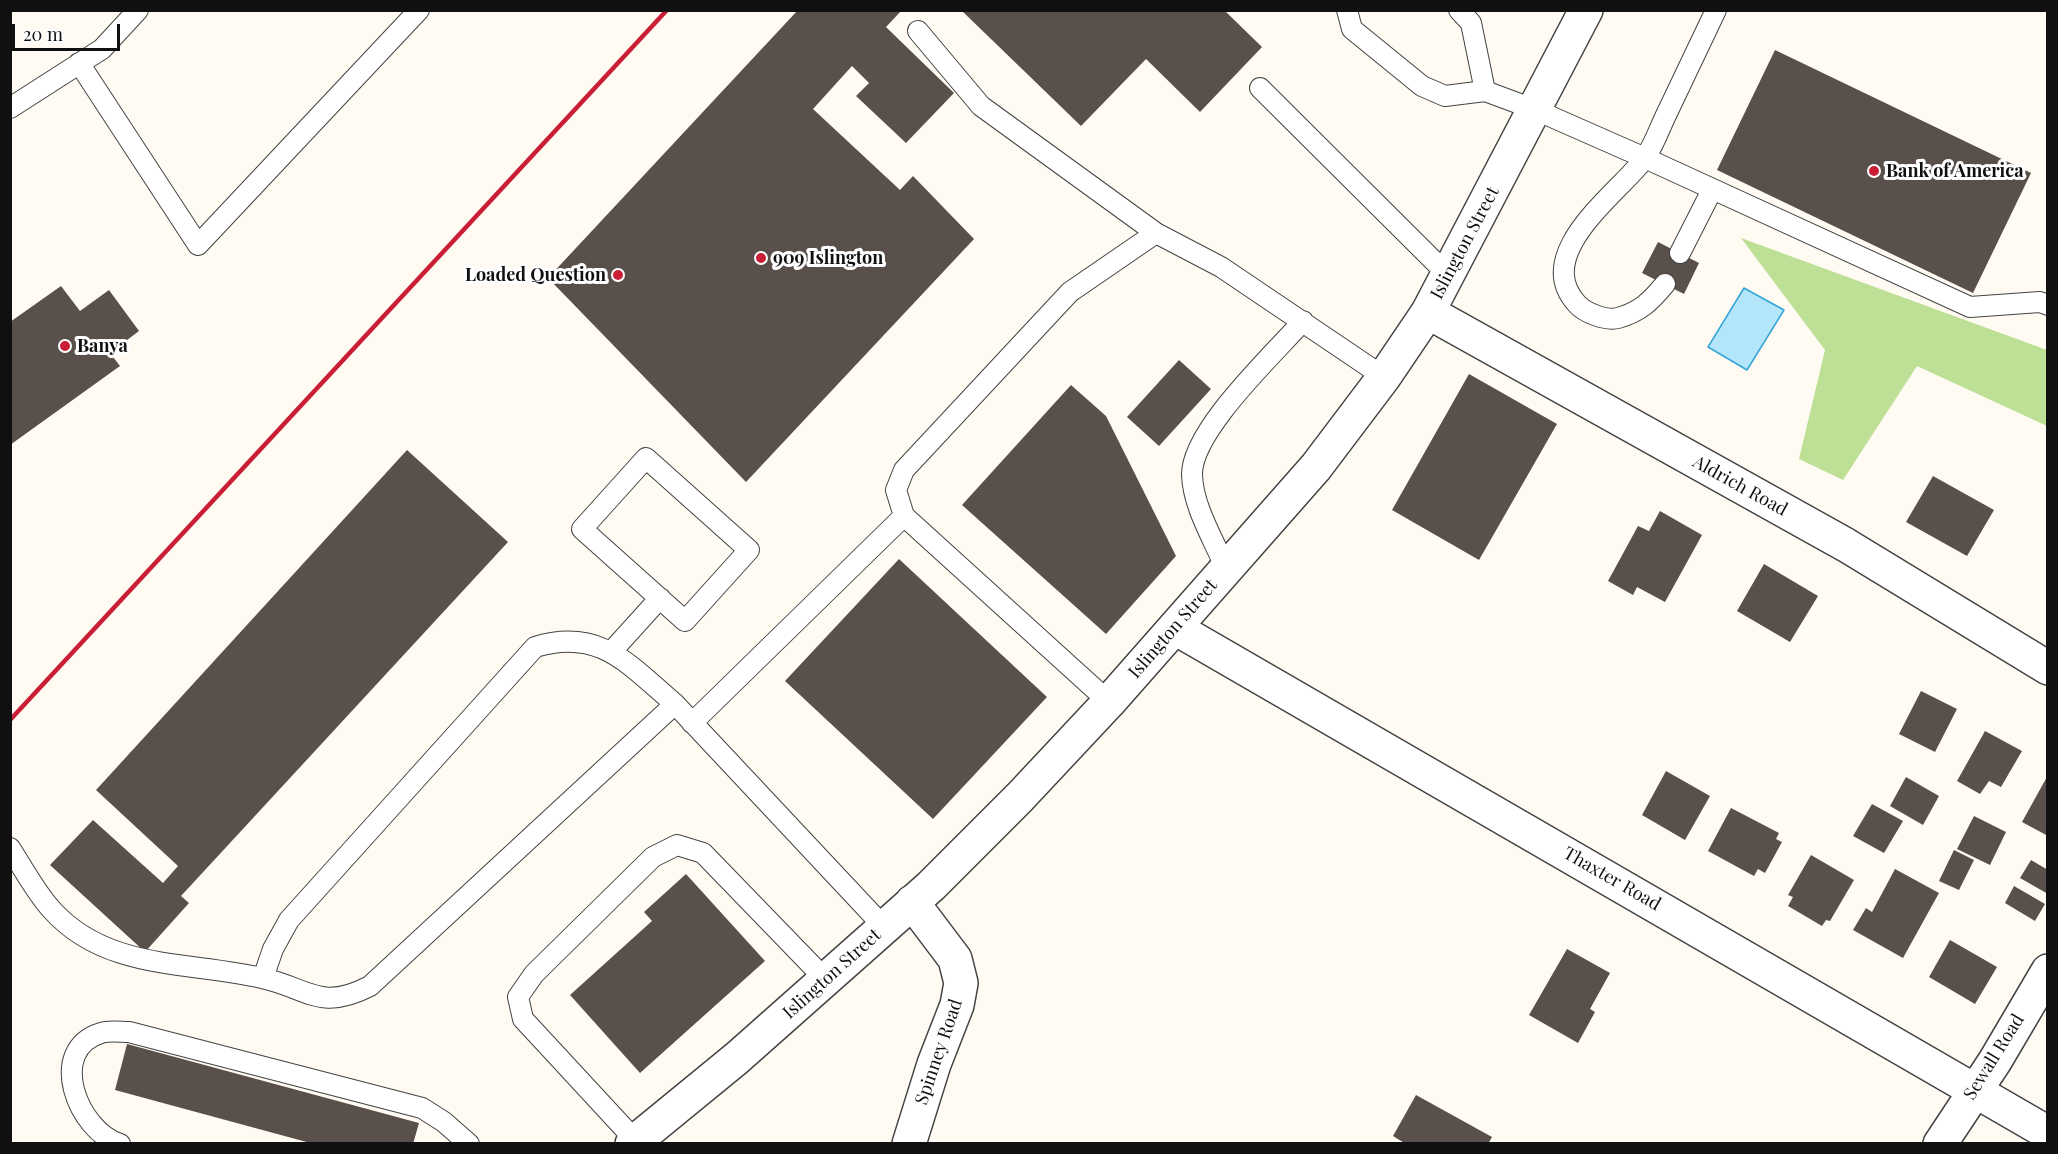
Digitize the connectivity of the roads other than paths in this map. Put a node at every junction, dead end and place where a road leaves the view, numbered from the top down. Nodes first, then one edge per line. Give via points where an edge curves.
1 (138, 10) edge
2 (419, 10) edge
3 (1347, 10) edge
4 (1459, 10) edge
5 (1586, 10) edge
6 (1716, 10) edge
7 (918, 31) dead end
8 (79, 63) junction
9 (1260, 88) dead end
10 (1485, 91) junction
11 (10, 108) edge
12 (1536, 111) junction
13 (1645, 158) junction
14 (1712, 190) junction
15 (1156, 233) junction
16 (1680, 253) dead end
17 (1449, 276) junction
18 (1665, 284) dead end
19 (2048, 305) edge
20 (1428, 312) junction
21 (1303, 321) junction
22 (1384, 377) junction
23 (904, 516) junction
24 (1226, 569) junction
25 (660, 598) junction
26 (1175, 628) junction
27 (612, 651) junction
28 (2048, 668) edge
29 (1109, 702) junction
30 (675, 704) junction
31 (692, 723) junction
32 (10, 848) edge
33 (912, 902) junction
34 (884, 927) junction
35 (2048, 971) edge
36 (263, 978) junction
37 (826, 980) junction
38 (1976, 1089) junction
39 (2048, 1133) edge
40 (634, 1142) edge
41 (120, 1143) edge
42 (469, 1143) edge
43 (909, 1143) edge
44 (1940, 1143) edge

1 - 8 lane via 102,50
2 - 8 lane via 198,245
3 - 10 lane via 1352,29 1422,86 1445,96
4 - 10 lane via 1471,23
5 - 12 street, Islington Street
6 - 13 lane
7 - 15 lane via 981,106
8 - 11 lane
9 - 17 lane
10 - 12 lane
12 - 13 lane
12 - 17 street, Islington Street
13 - 14 lane
13 - 18 lane via 1602,202 1572,244 1563,264 1566,286 1577,304 1596,315 1614,319 1647,305
14 - 16 lane
14 - 19 lane via 1970,307 2040,302
15 - 21 lane via 1221,267
15 - 23 lane via 1070,292 904,470 897,490
17 - 20 street, Islington Street
20 - 22 street, Islington Street
20 - 28 street, Aldrich Road via 1846,545
21 - 22 lane
21 - 24 lane via 1215,421 1198,447 1192,474 1199,506
22 - 24 street, Islington Street via 1316,467
23 - 29 lane
23 - 31 lane
24 - 26 street, Islington Street
25 - 25 lane via 685,621 749,549 646,458 582,529
25 - 27 lane
26 - 29 street, Islington Street
26 - 38 street, Thaxter Road
27 - 30 lane
27 - 36 lane via 559,639 535,647 289,920
29 - 33 street, Islington Street via 1020,797
30 - 31 lane
30 - 36 lane via 370,986 328,999
31 - 34 lane
32 - 36 lane via 51,909 112,952 171,966
33 - 34 street, Islington Street
33 - 43 street, Spinney Road via 955,959 961,983
34 - 37 street, Islington Street
35 - 38 street, Sewall Road
37 - 40 street, Islington Street
37 - 40 lane via 703,853 677,845 653,857 534,974 518,997 523,1019
38 - 39 street, Thaxter Road
38 - 44 street, Sewall Road
41 - 42 lane via 108,1140 93,1127 79,1107 71,1080 73,1061 83,1042 102,1032 129,1032 422,1108

